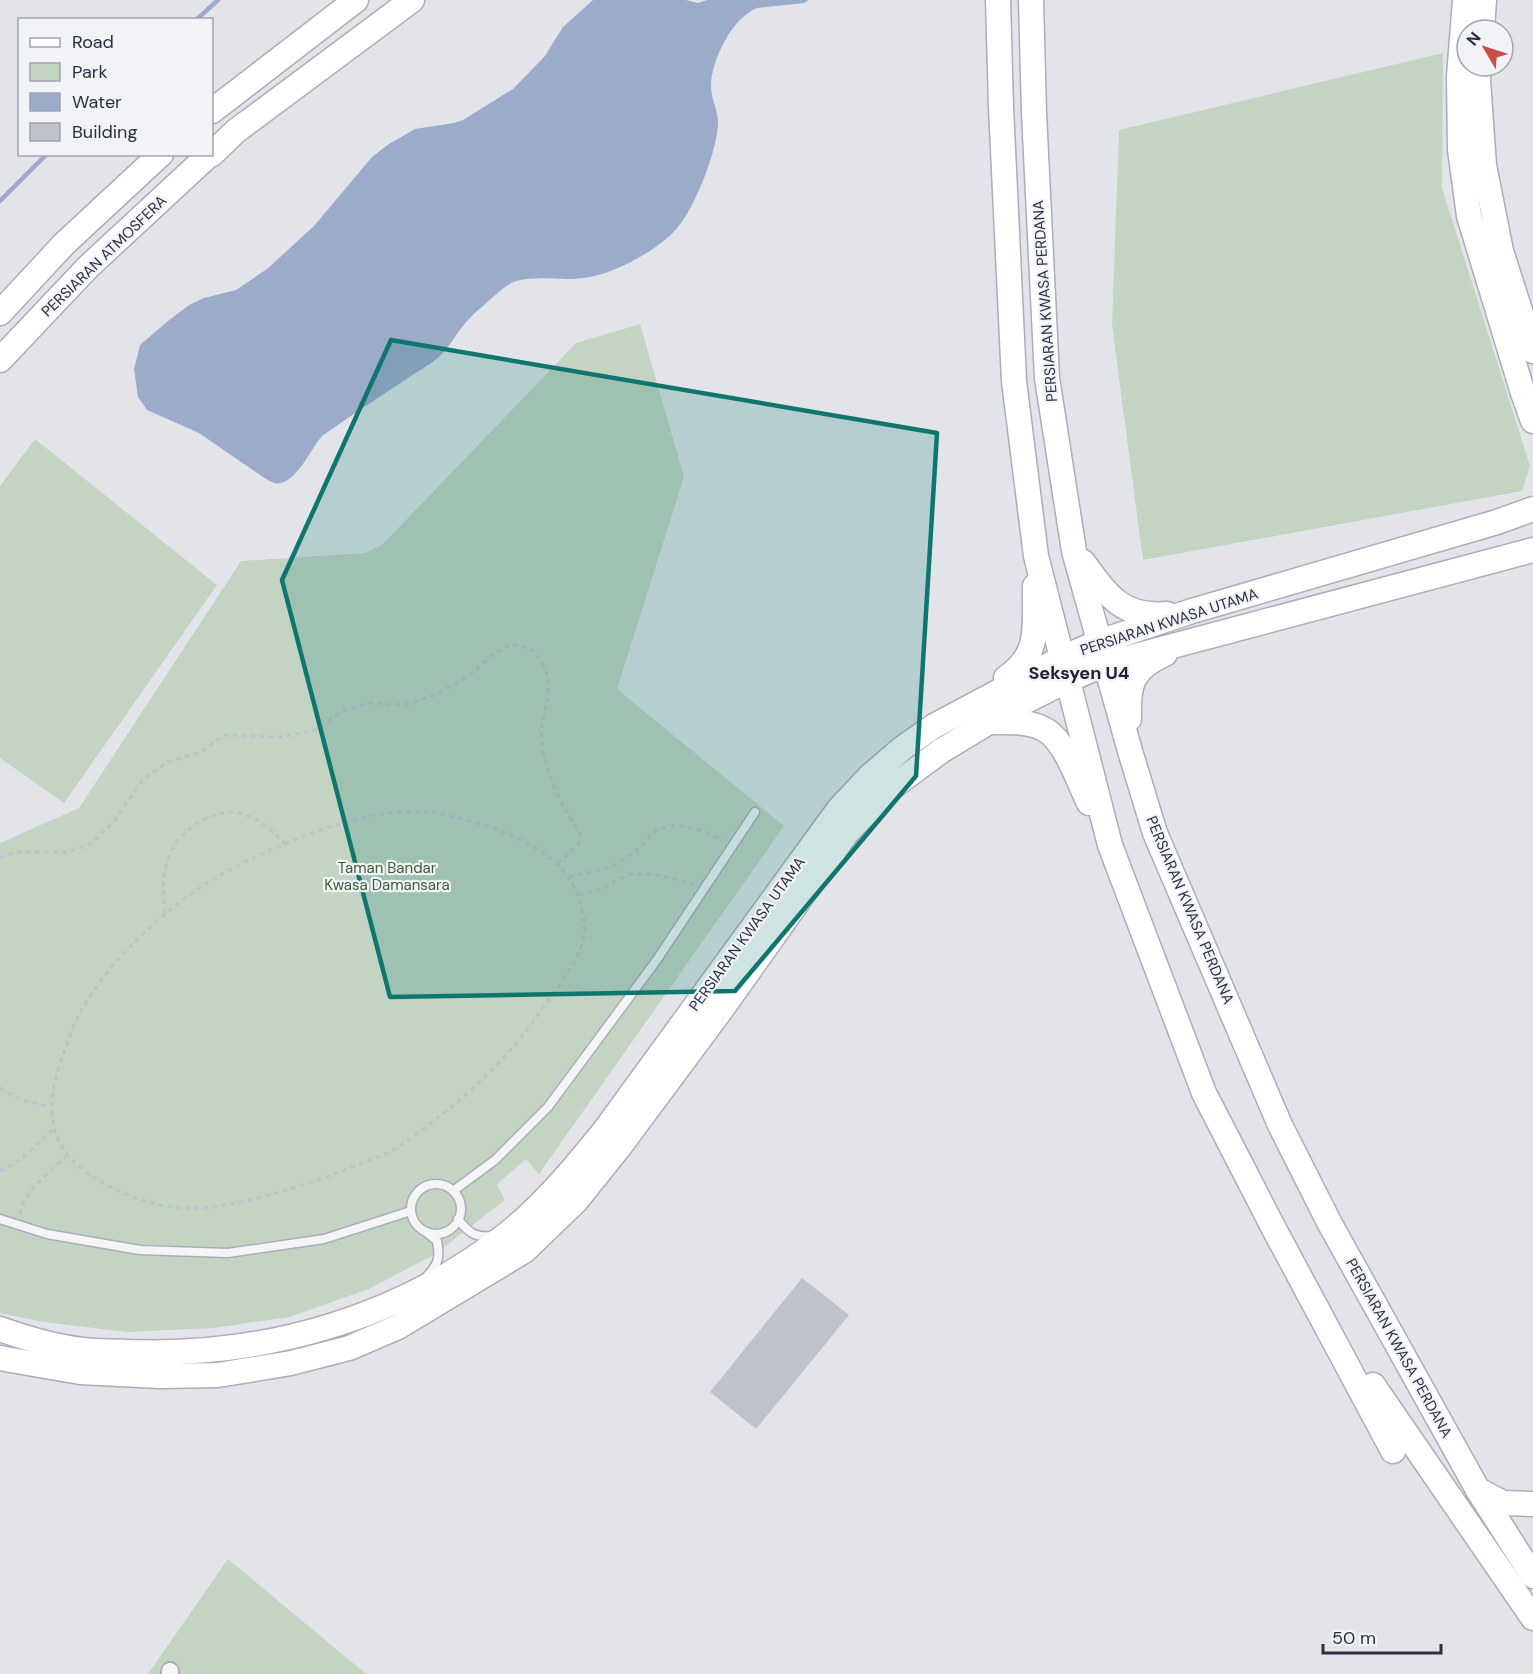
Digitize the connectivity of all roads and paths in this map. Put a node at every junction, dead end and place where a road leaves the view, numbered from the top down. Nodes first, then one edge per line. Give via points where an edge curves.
1 (356, 0) edge
2 (412, 0) edge
3 (998, 0) edge
4 (1031, 0) edge
5 (1465, 0) edge
6 (1484, 0) edge
7 (1483, 18) edge
8 (1478, 78) edge
9 (213, 110) edge
10 (213, 152) edge
11 (159, 156) edge
12 (209, 156) edge
13 (0, 313) edge
14 (1533, 351) edge
15 (0, 360) edge
16 (1533, 421) edge
17 (1533, 494) edge
18 (1533, 509) edge
19 (1497, 522) junction
20 (1533, 550) edge
21 (1074, 551) junction
22 (1036, 556) junction
23 (1192, 611) junction
24 (1197, 640) junction
25 (1102, 653) junction
26 (1065, 669) junction
27 (988, 722) junction
28 (934, 726) junction
29 (1130, 751) junction
30 (755, 812) dead end
31 (734, 844) junction
32 (286, 845) junction
33 (1110, 845) junction
34 (0, 858) edge
35 (556, 865) junction
36 (569, 877) junction
37 (705, 888) junction
38 (579, 895) junction
39 (165, 913) junction
40 (0, 1088) edge
41 (50, 1107) junction
42 (54, 1130) junction
43 (66, 1156) junction
44 (0, 1171) edge
45 (453, 1191) junction
46 (411, 1211) junction
47 (0, 1219) edge
48 (458, 1219) junction
49 (18, 1225) junction
50 (425, 1231) junction
51 (506, 1235) junction
52 (400, 1299) junction
53 (0, 1329) edge
54 (1331, 1335) junction
55 (0, 1358) edge
56 (1393, 1451) dead end
57 (1478, 1490) junction
58 (1533, 1504) edge
59 (1533, 1576) edge
60 (1533, 1618) edge

1 - 9 main road
2 - 10 main road, PERSIARAN ATMOSFERA
3 - 22 main road via 1014,381
4 - 21 main road, PERSIARAN KWASA PERDANA via 1047,378
5 - 16 main road via 1459,77 1460,150 1469,216
6 - 7 main road
8 - 14 main road via 1484,165 1501,251
11 - 13 main road via 64,244
12 - 15 main road, PERSIARAN ATMOSFERA via 88,267
17 - 19 main road
18 - 19 main road, PERSIARAN KWASA UTAMA
19 - 23 main road, PERSIARAN KWASA UTAMA
20 - 24 main road, PERSIARAN KWASA UTAMA
21 - 23 main road via 1100,585 1135,613
21 - 25 main road, PERSIARAN KWASA PERDANA
22 - 26 main road
22 - 28 main road via 1034,641 1029,655 1020,668
23 - 25 main road, PERSIARAN KWASA UTAMA
24 - 25 main road, PERSIARAN KWASA UTAMA
24 - 29 main road via 1147,662 1134,680 1128,693
25 - 26 main road, PERSIARAN KWASA UTAMA
25 - 29 main road, PERSIARAN KWASA PERDANA
26 - 27 main road, PERSIARAN KWASA UTAMA
26 - 28 main road, PERSIARAN KWASA UTAMA
26 - 33 main road
27 - 33 main road via 1016,722 1048,731 1061,746
27 - 55 main road, PERSIARAN KWASA UTAMA via 887,791 846,834 620,1146 576,1201 524,1251 398,1327 349,1348 291,1363 218,1375 160,1376 80,1372
28 - 51 main road, PERSIARAN KWASA UTAMA via 870,776 839,809 605,1130 567,1177
29 - 57 main road, PERSIARAN KWASA PERDANA via 1155,833 1280,1125 1330,1224
30 - 31 lane
31 - 36 path via 675,825 656,830 610,868
31 - 37 lane
32 - 35 path via 383,813 432,812 472,820 510,835 542,850
32 - 39 path via 214,878
32 - 39 path via 266,825 244,814 222,813 197,823 179,840 167,860 162,889
33 - 54 main road via 1204,1093
34 - 35 path via 16,852 68,852 92,844 114,821 143,779 168,762 201,752 224,735 282,737 318,729 344,710 370,703 404,705 467,677 511,644 534,651 545,667 550,685 542,742 550,778 580,833 578,845
35 - 36 path
36 - 38 path
37 - 38 path via 659,875 629,874
37 - 45 lane via 548,1107 495,1160
38 - 43 path via 585,927 577,956 518,1043 452,1107 396,1148 334,1175 274,1194 216,1206 170,1208 102,1183
39 - 41 path via 101,981 78,1015 57,1071
40 - 41 path via 19,1099
41 - 42 path
42 - 43 path
42 - 44 path
43 - 49 path via 30,1190 21,1205
45 - 46 lane via 440,1184 425,1186 414,1196
45 - 48 lane via 460,1207
46 - 49 lane via 324,1239 228,1253 140,1250
46 - 50 lane
47 - 49 lane
48 - 50 lane via 442,1233
48 - 51 lane via 468,1232 481,1237
50 - 52 lane via 437,1241 440,1256 434,1269
51 - 52 main road, PERSIARAN KWASA UTAMA via 451,1273
52 - 53 main road, PERSIARAN KWASA UTAMA via 352,1320 226,1349 160,1353 83,1350
54 - 56 main road
54 - 60 main road via 1373,1386
57 - 58 main road via 1503,1503
57 - 59 main road, PERSIARAN KWASA PERDANA

